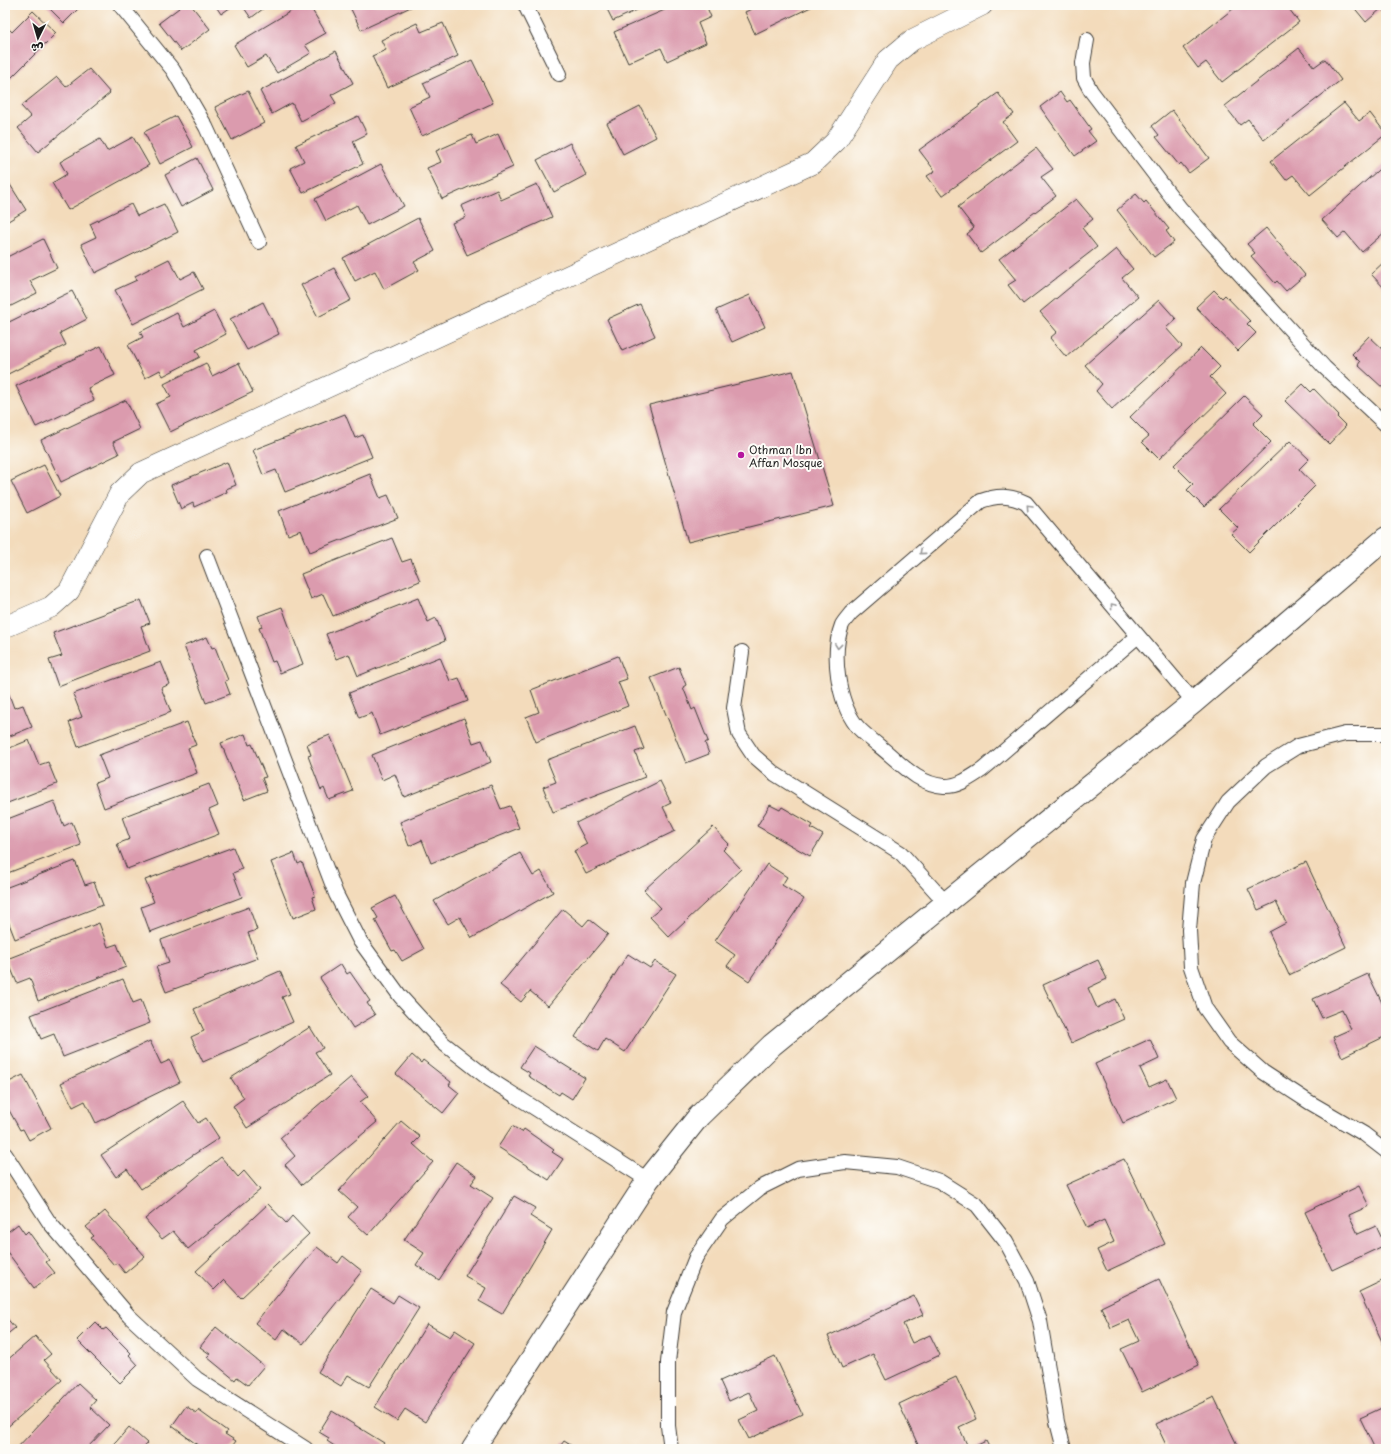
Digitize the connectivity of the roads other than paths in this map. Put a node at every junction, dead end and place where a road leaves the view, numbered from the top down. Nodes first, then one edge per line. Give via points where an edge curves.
1 (120, 5) edge
2 (525, 5) edge
3 (982, 5) edge
4 (1087, 40) dead end
5 (559, 74) dead end
6 (259, 242) dead end
7 (1386, 425) edge
8 (1386, 538) edge
9 (207, 556) dead end
10 (5, 627) edge
11 (1138, 636) junction
12 (742, 652) dead end
13 (1194, 702) junction
14 (1386, 734) edge
15 (946, 903) junction
16 (1386, 1151) edge
17 (5, 1154) edge
18 (648, 1180) junction
19 (306, 1449) edge
20 (473, 1449) edge
21 (671, 1449) edge
22 (1064, 1449) edge

1 - 6 lane via 173,70 206,127
2 - 5 lane
3 - 10 street via 912,40 888,60 836,142 813,163 141,473 120,493 69,591 51,608
4 - 7 lane via 1083,63 1084,78 1091,91 1180,208 1324,367
8 - 13 street
9 - 18 lane via 336,894 365,947 400,996 443,1043 488,1079
11 -> 11 lane via 1026,503 1015,498 991,497 981,501 851,613 842,625 837,665 845,704 856,725 910,773 928,782 945,786 966,781 982,770
11 - 13 lane
12 - 15 lane via 734,708 739,734 753,755 775,774 901,853
13 - 15 street
14 - 16 lane via 1345,734 1298,746 1266,766 1228,802 1204,839 1193,884 1189,930 1191,967 1205,1008 1229,1042 1263,1072 1364,1134
15 - 18 street via 772,1045 699,1116
17 - 19 lane via 49,1222 129,1316 197,1379
18 - 20 street
21 - 22 lane via 668,1426 668,1362 674,1312 696,1258 722,1219 760,1188 798,1169 845,1162 897,1167 939,1181 977,1205 1006,1242 1027,1281 1040,1321

